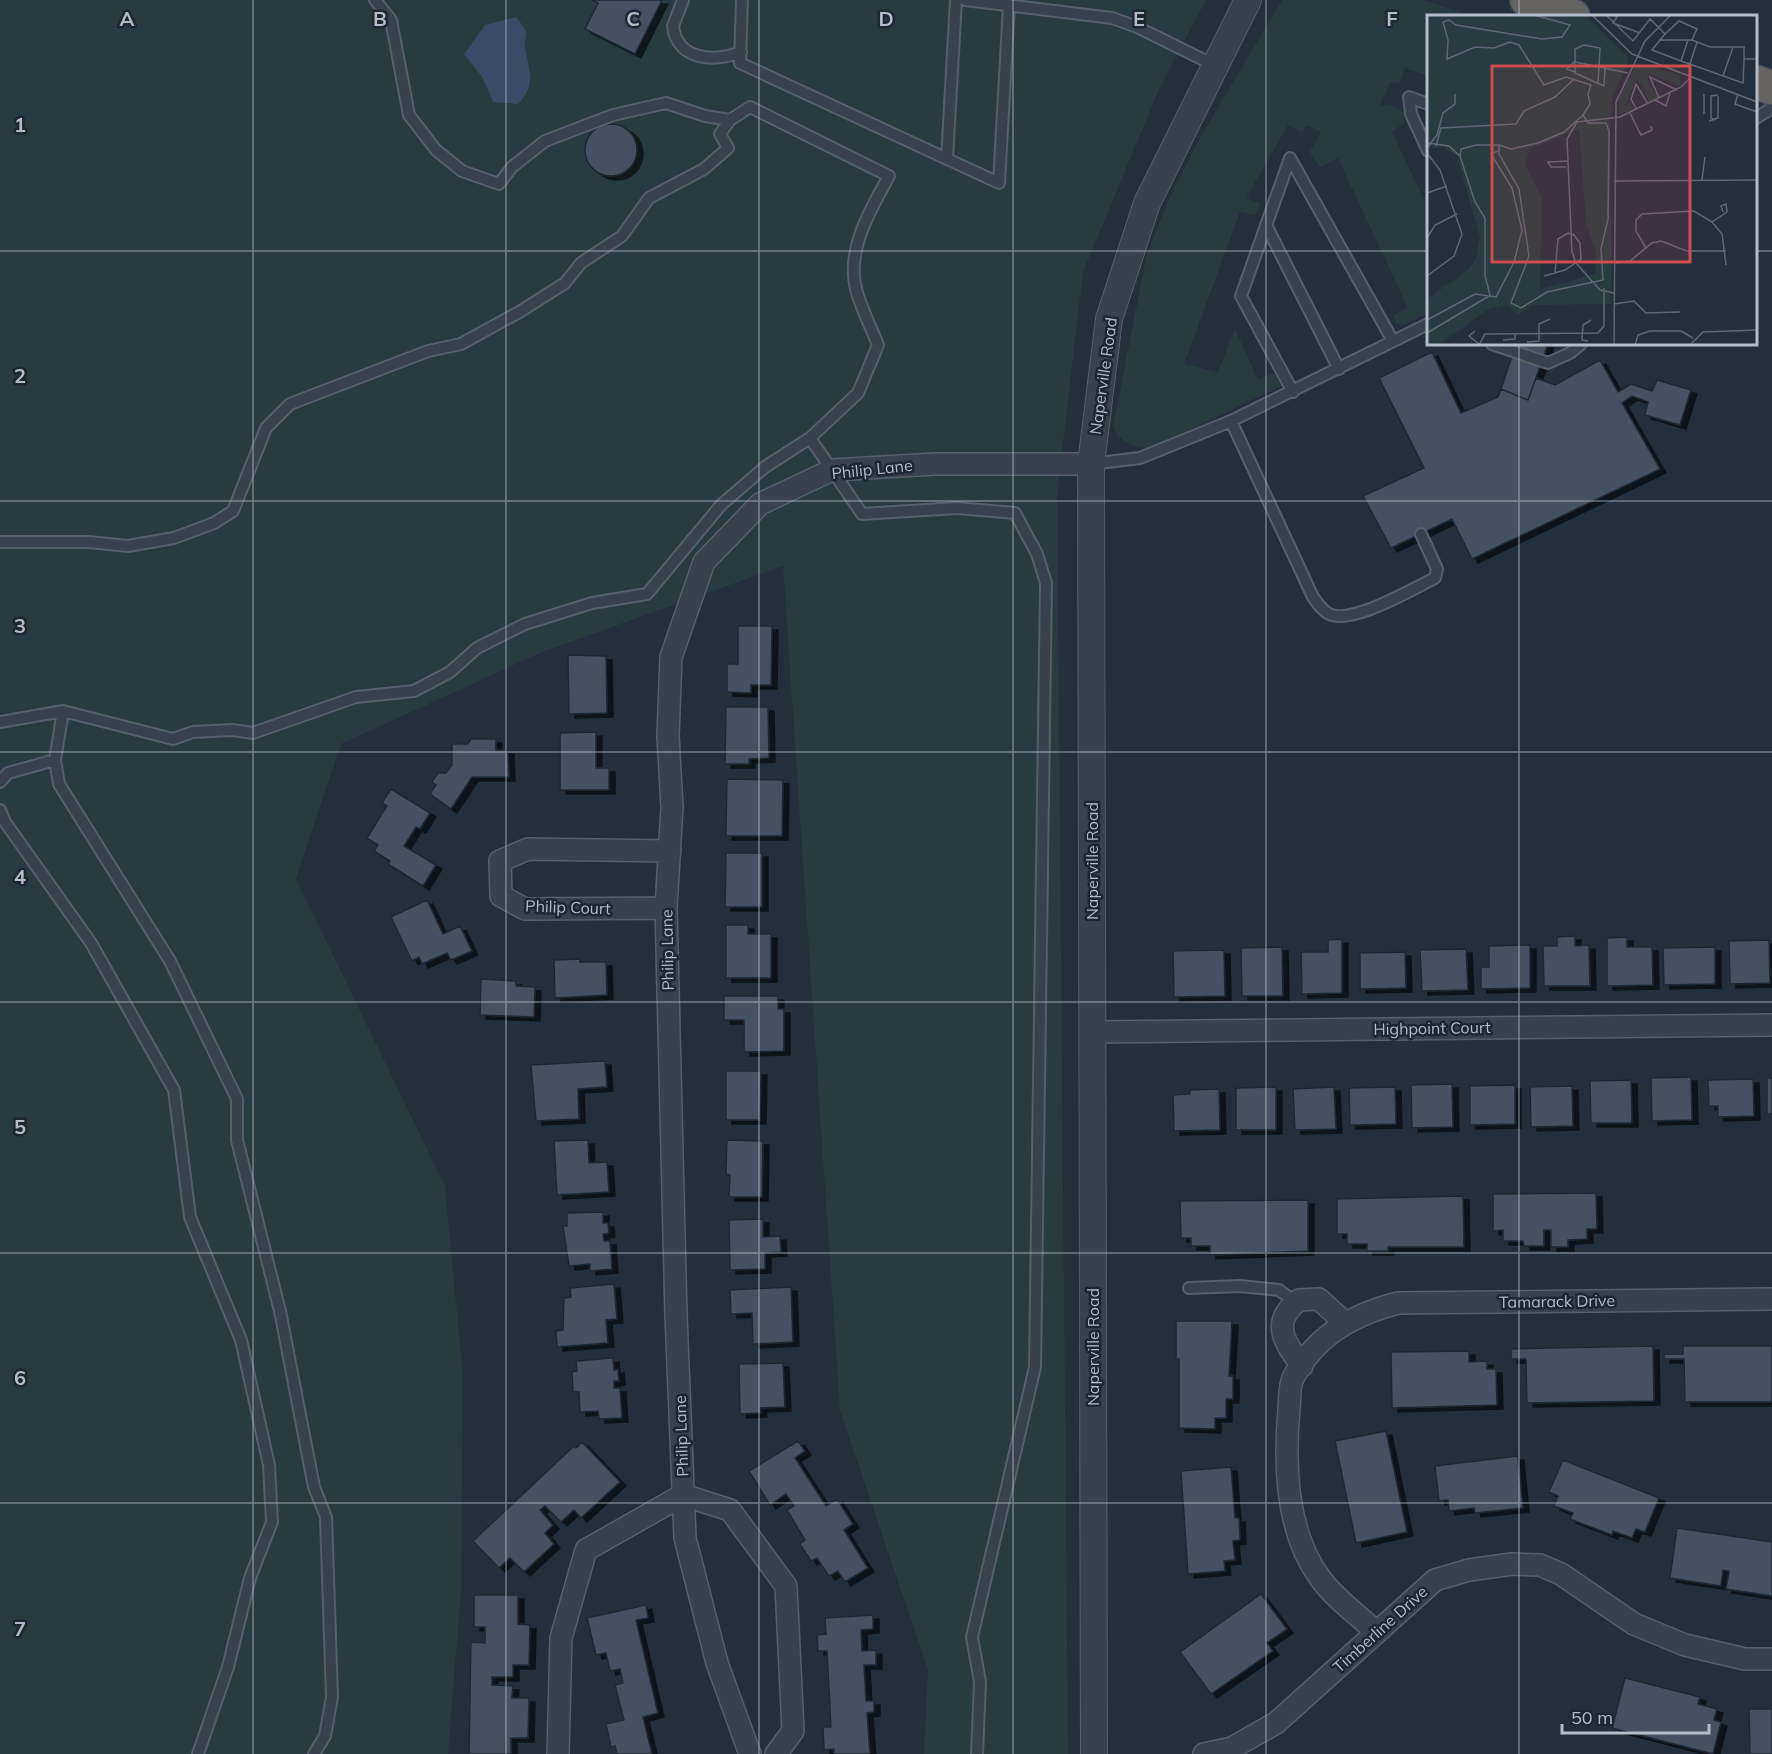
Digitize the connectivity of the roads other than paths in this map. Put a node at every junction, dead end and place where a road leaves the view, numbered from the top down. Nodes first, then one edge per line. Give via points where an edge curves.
1 (375, 0) edge
2 (683, 0) edge
3 (742, 0) edge
4 (956, 0) edge
5 (965, 0) edge
6 (1248, 0) edge
7 (1527, 0) edge
8 (1009, 5) junction
9 (1571, 15) edge
10 (741, 52) junction
11 (1214, 65) junction
12 (1757, 83) edge
13 (1772, 88) edge
14 (1427, 104) edge
15 (1772, 108) edge
16 (1757, 117) edge
17 (730, 120) junction
18 (1427, 149) edge
19 (947, 159) junction
20 (1266, 225) junction
21 (1427, 324) edge
22 (1393, 341) junction
23 (1495, 345) edge
24 (1580, 345) edge
25 (1339, 369) junction
26 (1293, 392) junction
27 (1231, 421) junction
28 (810, 438) junction
29 (1091, 464) junction
30 (832, 470) junction
31 (1421, 534) dead end
32 (0, 542) edge
33 (63, 711) junction
34 (0, 722) edge
35 (55, 760) junction
36 (0, 782) edge
37 (0, 810) edge
38 (670, 851) junction
39 (666, 908) junction
40 (1772, 1025) edge
41 (1092, 1032) junction
42 (1189, 1288) dead end
43 (1772, 1299) edge
44 (1295, 1302) junction
45 (1344, 1322) junction
46 (1302, 1366) junction
47 (683, 1495) junction
48 (1376, 1632) junction
49 (1772, 1659) edge
50 (198, 1754) edge
51 (314, 1754) edge
52 (558, 1754) edge
53 (750, 1754) edge
54 (776, 1754) edge
55 (977, 1754) edge
56 (1094, 1754) edge
57 (1204, 1754) edge

1 - 17 lane via 390,20 409,115 436,150 462,171 499,184 512,167 544,141 613,115 666,103
2 - 10 lane via 673,26 680,46 696,56 715,59
3 - 10 lane
4 - 19 lane
5 - 8 lane
6 - 11 street, Naperville Road
7 - 9 highway
8 - 11 lane via 1112,18
8 - 19 lane via 999,183
10 - 19 lane via 740,63
11 - 29 street, Naperville Road via 1147,203 1109,320
12 - 13 highway
14 - 18 lane via 1409,98 1411,114
15 - 16 lane
17 - 28 lane via 750,107 889,176 855,251 856,287 878,345 858,393
17 - 32 lane via 720,134 728,148 704,169 649,198 622,236 581,263 565,283 461,344 428,351 290,404 266,428 233,511 214,523 174,538 128,546
20 - 22 lane via 1290,158
20 - 25 lane
20 - 26 lane via 1241,297
21 - 22 lane
22 - 25 lane
23 - 24 lane via 1548,363
25 - 26 lane
26 - 27 lane
27 - 29 lane via 1140,458
27 - 31 lane via 1312,597 1329,615 1356,614 1435,578 1437,569
28 - 30 lane
28 - 33 lane via 765,467 721,505 647,594 592,603 525,624 477,648 450,672 414,691 356,697 253,733 193,732 173,739
29 - 30 street, Philip Lane via 935,464
29 - 41 street, Naperville Road
30 - 38 street, Philip Lane via 760,504 704,562 671,657
30 - 55 lane via 862,514 957,508 1015,513 1037,554 1046,583 1035,1367 972,1637 980,1682
33 - 34 lane
33 - 35 lane
35 - 36 lane via 8,773
35 - 51 lane via 59,784 170,961 237,1099 237,1140 280,1311 315,1486 326,1517 332,1697 325,1736
37 - 50 lane via 90,943 174,1090 190,1217 241,1340 268,1465 272,1522 250,1578 228,1667
38 - 39 street, Philip Lane
38 - 39 street, Philip Court via 528,849 500,861 501,896 525,909
39 - 47 street, Philip Lane
40 - 41 street, Highpoint Court
41 - 56 street, Naperville Road
42 - 44 lane via 1240,1286 1279,1290
43 - 45 street, Tamarack Drive via 1398,1303
44 - 45 street via 1319,1299
44 - 46 street via 1285,1311 1284,1343
45 - 46 street, Tamarack Drive
46 - 48 street, Tamarack Drive via 1292,1379 1287,1465 1299,1536 1320,1578
47 - 52 street via 586,1551 561,1638
47 - 53 street, Philip Lane via 685,1538 717,1663
47 - 54 street via 730,1510 786,1586 794,1731
48 - 49 street, Timberline Drive via 1435,1580 1469,1570 1540,1565 1561,1574 1634,1624 1685,1645 1745,1659
48 - 57 street, Timberline Drive via 1276,1723 1232,1748

